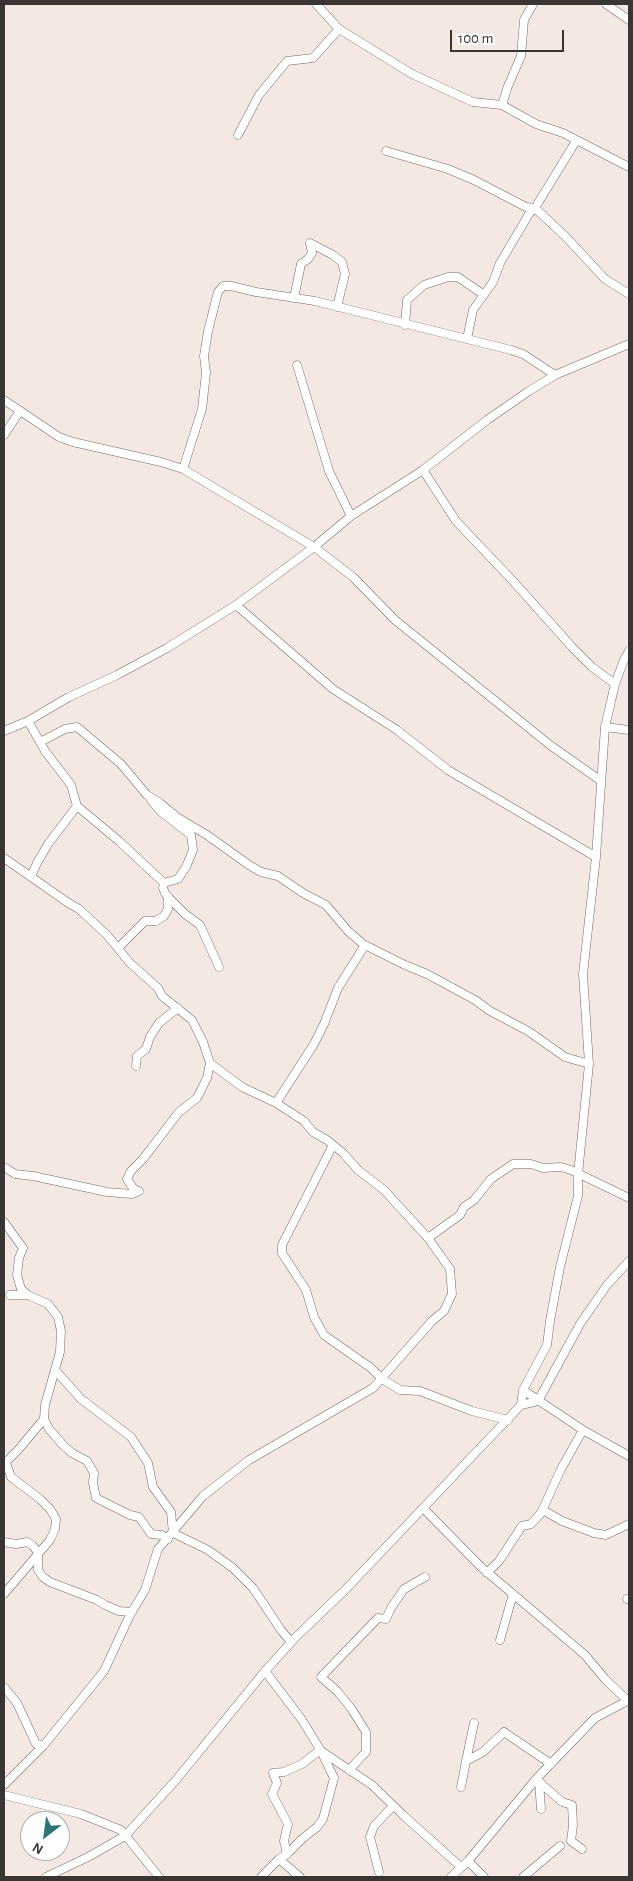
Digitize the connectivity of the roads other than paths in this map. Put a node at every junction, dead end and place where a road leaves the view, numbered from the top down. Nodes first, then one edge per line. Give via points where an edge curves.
1 (316, 4) edge
2 (533, 4) edge
3 (606, 4) edge
4 (629, 20) edge
5 (339, 29) junction
6 (502, 106) junction
7 (238, 135) dead end
8 (576, 141) junction
9 (386, 151) dead end
10 (629, 167) edge
11 (535, 208) junction
12 (629, 294) edge
13 (484, 295) junction
14 (294, 298) junction
15 (337, 307) junction
16 (405, 325) junction
17 (467, 339) junction
18 (629, 344) edge
19 (297, 365) dead end
20 (555, 375) junction
21 (4, 400) edge
22 (20, 410) junction
23 (4, 435) edge
24 (183, 469) junction
25 (423, 470) junction
26 (351, 516) junction
27 (314, 547) junction
28 (236, 605) junction
29 (629, 651) edge
30 (615, 684) junction
31 (28, 721) junction
32 (605, 727) junction
33 (4, 730) edge
34 (629, 730) edge
35 (40, 742) junction
36 (602, 781) junction
37 (147, 795) junction
38 (77, 806) junction
39 (596, 857) junction
40 (4, 858) edge
41 (31, 877) junction
42 (164, 883) junction
43 (168, 896) junction
44 (365, 945) junction
45 (118, 948) junction
46 (219, 967) dead end
47 (178, 1008) junction
48 (210, 1063) junction
49 (589, 1064) junction
50 (136, 1066) dead end
51 (276, 1103) junction
52 (333, 1145) junction
53 (4, 1167) edge
54 (578, 1174) junction
55 (629, 1198) edge
56 (4, 1222) edge
57 (428, 1238) junction
58 (629, 1261) edge
59 (10, 1295) dead end
60 (28, 1295) junction
61 (56, 1371) junction
62 (381, 1378) junction
63 (523, 1390) junction
64 (538, 1402) junction
65 (521, 1405) junction
66 (44, 1419) junction
67 (508, 1420) junction
68 (583, 1430) junction
69 (629, 1456) edge
70 (5, 1463) edge
71 (423, 1508) junction
72 (543, 1510) junction
73 (629, 1524) edge
74 (170, 1536) junction
75 (4, 1542) edge
76 (38, 1552) junction
77 (487, 1573) junction
78 (425, 1578) dead end
79 (4, 1594) edge
80 (513, 1594) junction
81 (132, 1612) junction
82 (500, 1640) dead end
83 (292, 1642) junction
84 (265, 1671) junction
85 (4, 1687) edge
86 (629, 1700) edge
87 (474, 1723) dead end
88 (44, 1745) junction
89 (321, 1750) junction
90 (466, 1761) junction
91 (551, 1764) junction
92 (349, 1770) junction
93 (537, 1780) junction
94 (4, 1785) edge
95 (461, 1788) dead end
96 (4, 1795) edge
97 (393, 1806) junction
98 (541, 1809) dead end
99 (125, 1836) junction
100 (560, 1846) dead end
101 (582, 1850) dead end
102 (288, 1854) junction
103 (279, 1859) junction
104 (468, 1861) junction
105 (461, 1867) junction
106 (379, 1872) dead end
107 (46, 1877) edge
108 (159, 1877) edge
109 (261, 1877) edge
110 (300, 1877) edge
111 (451, 1877) edge
112 (484, 1877) edge
113 (523, 1877) edge

1 - 5 street
2 - 6 street via 524,20 521,56
3 - 4 street
5 - 6 street via 412,74 473,102
5 - 7 street via 313,58 286,61 259,95
6 - 8 street
8 - 10 street
8 - 11 street
9 - 11 street via 448,169 526,207
11 - 12 street via 605,279
11 - 13 street
13 - 16 street via 458,277 424,285 408,300
13 - 17 street via 470,316
14 - 15 street
14 - 15 street via 301,264 312,254 310,243 342,262 345,274
14 - 24 street via 231,286 223,286 218,292 204,356 206,373 202,409
15 - 16 street
16 - 17 street
17 - 20 street via 523,354
18 - 20 street
19 - 26 street via 329,471
20 - 25 street via 487,420
21 - 22 street
22 - 23 street
22 - 24 street via 59,437
24 - 27 street
25 - 26 street
25 - 30 street via 456,521 572,647
26 - 27 street
27 - 28 street
27 - 36 street via 353,577 395,620 550,745
28 - 31 street via 167,648
28 - 39 street via 333,688 397,730 448,770
29 - 30 street
30 - 32 street
31 - 33 street
31 - 35 street
32 - 34 street
32 - 36 street
35 - 37 street via 77,727 121,764
35 - 38 street via 71,785
36 - 39 street
37 - 42 street via 160,811 191,835 193,850 186,867 178,879
37 - 44 street via 249,865 283,879 326,905
38 - 41 street via 48,844
38 - 42 street
39 - 49 street via 583,974
40 - 41 street
41 - 45 street via 79,909
42 - 43 street
43 - 45 street via 168,909 164,916 156,922 145,921
43 - 46 street via 200,925
44 - 49 street via 475,1000 565,1057
44 - 51 street via 338,988 314,1044
45 - 47 street via 162,996
47 - 48 street via 192,1020
47 - 50 street via 160,1023 146,1049 137,1056
48 - 51 street via 242,1087
48 - 53 street via 197,1098 179,1112 131,1171 127,1179 139,1191 132,1194 107,1192 15,1174
49 - 54 street
51 - 52 street
52 - 57 street via 384,1190
52 - 62 street via 290,1227 282,1253 306,1290 314,1317 324,1335
54 - 55 street
54 - 57 street via 561,1167 513,1164 491,1179 460,1215
54 - 63 street via 578,1196 560,1267 547,1345
56 - 60 street via 23,1248 17,1275 21,1289
57 - 62 street via 450,1269 452,1294 444,1311
58 - 64 street via 607,1285 580,1324
59 - 60 street
60 - 61 street via 48,1304 58,1318 61,1331
61 - 66 street
61 - 74 street via 81,1398 131,1437 148,1463 153,1487 171,1512
62 - 67 street via 400,1390 420,1391 472,1411
62 - 74 street via 373,1388 230,1474 203,1496
63 - 64 street
63 - 65 street
64 - 65 street
64 - 68 street
65 - 67 street
66 - 70 street
66 - 74 street via 63,1445 87,1461 94,1473 96,1498 140,1517 151,1534
67 - 71 street
68 - 69 street
68 - 72 street
70 - 76 street via 11,1477 40,1499 56,1519 50,1540
71 - 77 street
71 - 83 street
72 - 73 street via 562,1521 606,1535
72 - 77 street via 531,1524 522,1526
74 - 81 street via 158,1549 145,1590
74 - 83 street via 208,1550 232,1568 253,1588
75 - 76 street via 27,1542
76 - 79 street
76 - 81 street via 38,1570 50,1582 104,1605
77 - 80 street
78 - 92 street via 404,1589 386,1619 378,1618 321,1677 351,1708 366,1732 366,1752
80 - 82 street
80 - 86 street via 585,1655
81 - 88 street via 104,1671
83 - 84 street
84 - 89 street
84 - 99 street via 176,1780
85 - 88 street via 17,1703 36,1744
86 - 91 street via 595,1718
87 - 90 street
88 - 94 street
89 - 92 street
89 - 102 street via 334,1778 323,1819
89 - 102 street via 302,1764 273,1773 278,1783 272,1794 288,1824 284,1841
90 - 91 street via 483,1752 504,1732
90 - 95 street
91 - 93 street
92 - 97 street via 372,1785
93 - 98 street
93 - 101 street via 562,1802 572,1805 571,1841
93 - 104 street
96 - 99 street via 81,1814 121,1830
97 - 105 street
97 - 106 street via 374,1826 370,1836
99 - 107 street
99 - 108 street
100 - 113 street
102 - 103 street
103 - 109 street
103 - 110 street
104 - 105 street
104 - 112 street
105 - 111 street

